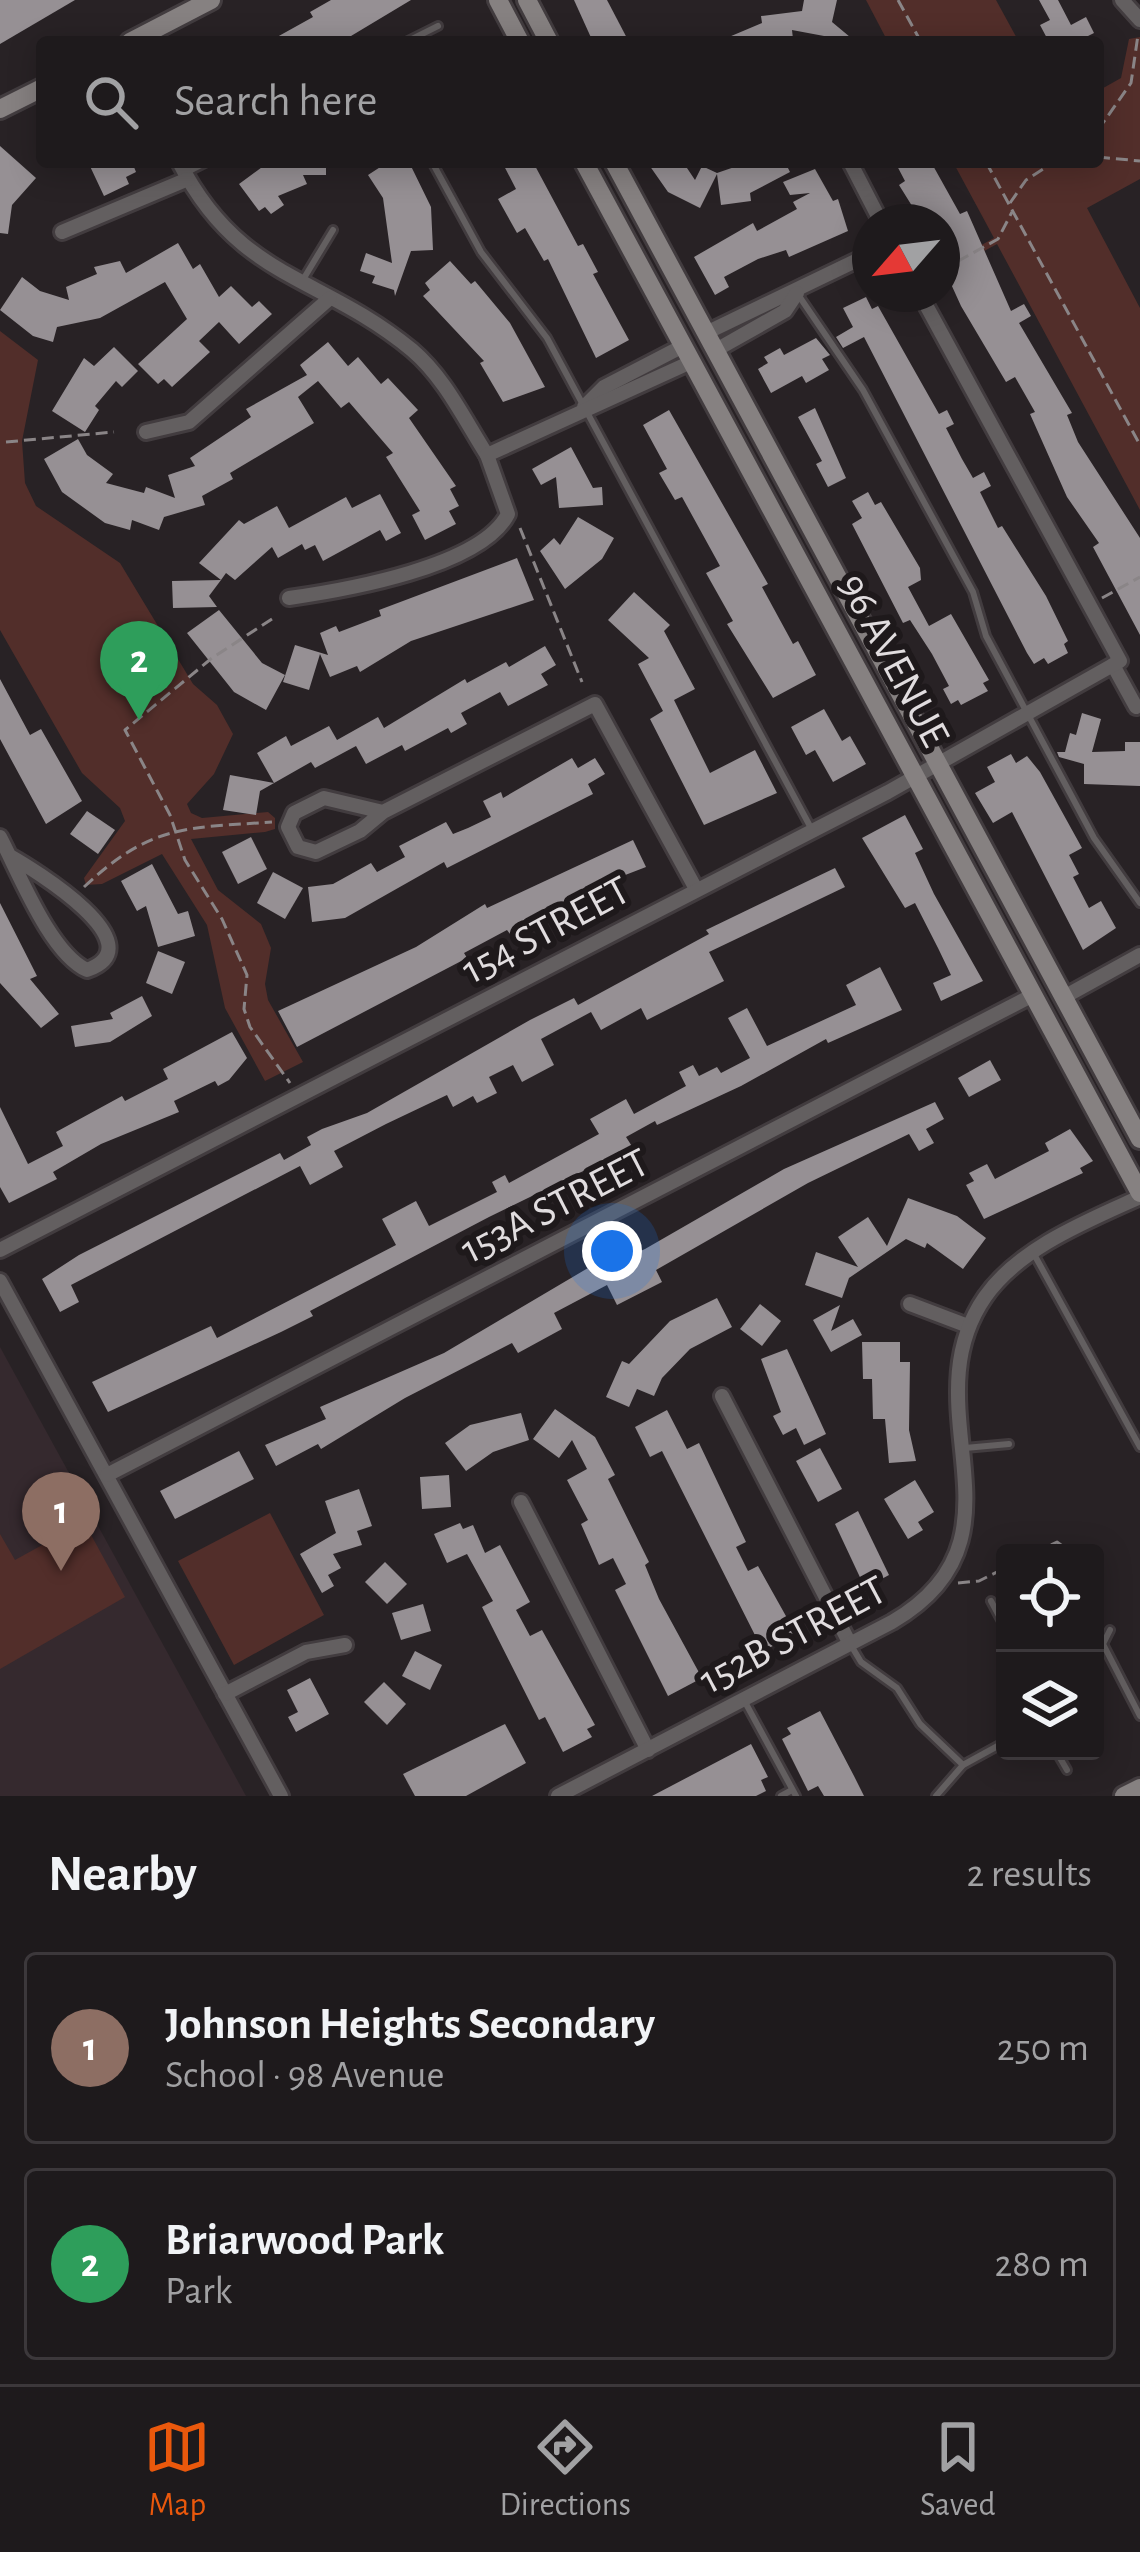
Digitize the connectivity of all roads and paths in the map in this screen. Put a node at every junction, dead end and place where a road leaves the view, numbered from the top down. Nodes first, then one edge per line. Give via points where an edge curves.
1 (212, 0) edge
2 (498, 0) edge
3 (527, 0) edge
4 (898, 0) edge
5 (1122, 0) edge
6 (438, 26) dead end
7 (1139, 26) edge
8 (142, 36) edge
9 (418, 36) edge
10 (517, 36) edge
11 (546, 36) edge
12 (918, 36) edge
13 (1133, 76) junction
14 (1140, 90) edge
15 (36, 91) edge
16 (0, 109) edge
17 (1104, 121) edge
18 (1104, 157) edge
19 (1140, 160) edge
20 (435, 168) edge
21 (587, 168) edge
22 (617, 168) edge
23 (853, 168) edge
24 (989, 168) edge
25 (1045, 168) edge
26 (184, 172) edge
27 (872, 204) edge
28 (1011, 207) junction
29 (333, 230) dead end
30 (62, 232) dead end
31 (960, 260) edge
32 (852, 264) edge
33 (302, 282) junction
34 (797, 293) junction
35 (330, 298) junction
36 (930, 312) edge
37 (714, 348) junction
38 (687, 354) junction
39 (584, 407) junction
40 (114, 432) dead end
41 (146, 432) dead end
42 (6, 442) dead end
43 (1140, 445) edge
44 (487, 455) junction
45 (520, 528) dead end
46 (1140, 577) edge
47 (290, 598) dead end
48 (1100, 599) dead end
49 (272, 620) dead end
50 (1116, 663) junction
51 (582, 682) dead end
52 (1136, 707) dead end
53 (1027, 712) junction
54 (938, 763) junction
55 (916, 776) junction
56 (383, 812) junction
57 (280, 822) dead end
58 (175, 829) junction
59 (812, 831) junction
60 (0, 837) edge
61 (10, 856) junction
62 (82, 889) dead end
63 (696, 889) junction
64 (1140, 903) edge
65 (1140, 956) edge
66 (1033, 995) junction
67 (1064, 997) junction
68 (290, 1083) dead end
69 (1140, 1139) edge
70 (1140, 1195) edge
71 (0, 1250) edge
72 (1033, 1252) junction
73 (0, 1281) edge
74 (910, 1304) dead end
75 (968, 1326) junction
76 (722, 1396) dead end
77 (1009, 1444) dead end
78 (1140, 1447) edge
79 (962, 1448) junction
80 (107, 1475) junction
81 (521, 1502) dead end
82 (996, 1572) edge
83 (958, 1583) dead end
84 (991, 1601) dead end
85 (996, 1610) edge
86 (1110, 1630) dead end
87 (850, 1644) junction
88 (345, 1646) dead end
89 (225, 1694) junction
90 (743, 1699) junction
91 (1140, 1716) edge
92 (996, 1747) edge
93 (648, 1750) junction
94 (1061, 1760) edge
95 (963, 1765) junction
96 (1067, 1770) dead end
97 (1140, 1788) edge
98 (794, 1793) edge
99 (281, 1796) edge
100 (558, 1796) edge
101 (781, 1796) edge
102 (936, 1796) edge
103 (1124, 1796) edge

1 - 8 main road
2 - 10 main road
3 - 11 main road
4 - 12 path
5 - 7 street
6 - 9 lane
7 - 13 path
13 - 14 path
13 - 17 path
15 - 16 main road
18 - 19 path
20 - 39 lane
21 - 38 main road, 96 AVENUE
22 - 37 main road, 96 AVENUE
23 - 27 street
24 - 28 path
25 - 28 path via 1026,180
26 - 30 street
26 - 33 street via 234,242
28 - 31 path via 998,239
28 - 43 path
29 - 33 lane
32 - 34 street
33 - 35 street
34 - 37 street via 785,311
34 - 53 lane via 863,390 973,592 986,636
35 - 41 street via 189,422
35 - 44 street via 420,358
36 - 50 street
37 - 38 main road
37 - 54 main road, 96 AVENUE
38 - 39 street via 604,387
38 - 55 main road, 96 AVENUE
39 - 44 street
39 - 59 lane
40 - 42 path
44 - 47 street via 508,514 479,544 386,577
45 - 51 path
46 - 48 path
49 - 58 path via 128,722 127,737
50 - 52 street
50 - 53 street, 154 STREET
53 - 54 street, 154 STREET
53 - 64 lane via 1094,838
54 - 55 street, 154 STREET
54 - 67 main road, 96 AVENUE
55 - 59 street, 154 STREET
55 - 66 main road, 96 AVENUE
56 - 56 street via 316,852 298,847 288,826 293,813 324,798
56 - 63 street via 596,704
57 - 58 path
58 - 62 path via 133,846
58 - 68 path via 247,975 250,1027
59 - 63 street, 154 STREET
60 - 61 street
61 - 61 street via 84,908 105,936 98,965 87,970 62,951
63 - 71 street, 154 STREET
65 - 67 street
66 - 70 main road, 96 AVENUE
66 - 80 street, 153A STREET
67 - 69 main road, 96 AVENUE
70 - 72 street, 152B STREET
72 - 75 street, 152B STREET via 996,1284
72 - 78 lane
73 - 80 street
74 - 75 street
75 - 79 street, 152B STREET via 956,1387
76 - 87 street
77 - 79 lane
79 - 87 street, 152B STREET via 968,1515 956,1562 922,1604
80 - 89 street
81 - 93 street
82 - 83 path
84 - 85 lane
86 - 91 lane via 1103,1645
87 - 90 street, 152B STREET
87 - 95 lane
88 - 89 street via 306,1652
89 - 99 street
90 - 93 street, 152B STREET
90 - 98 lane
92 - 95 lane
93 - 100 street, 152B STREET
94 - 96 lane
95 - 102 lane
97 - 103 main road
98 - 101 lane

